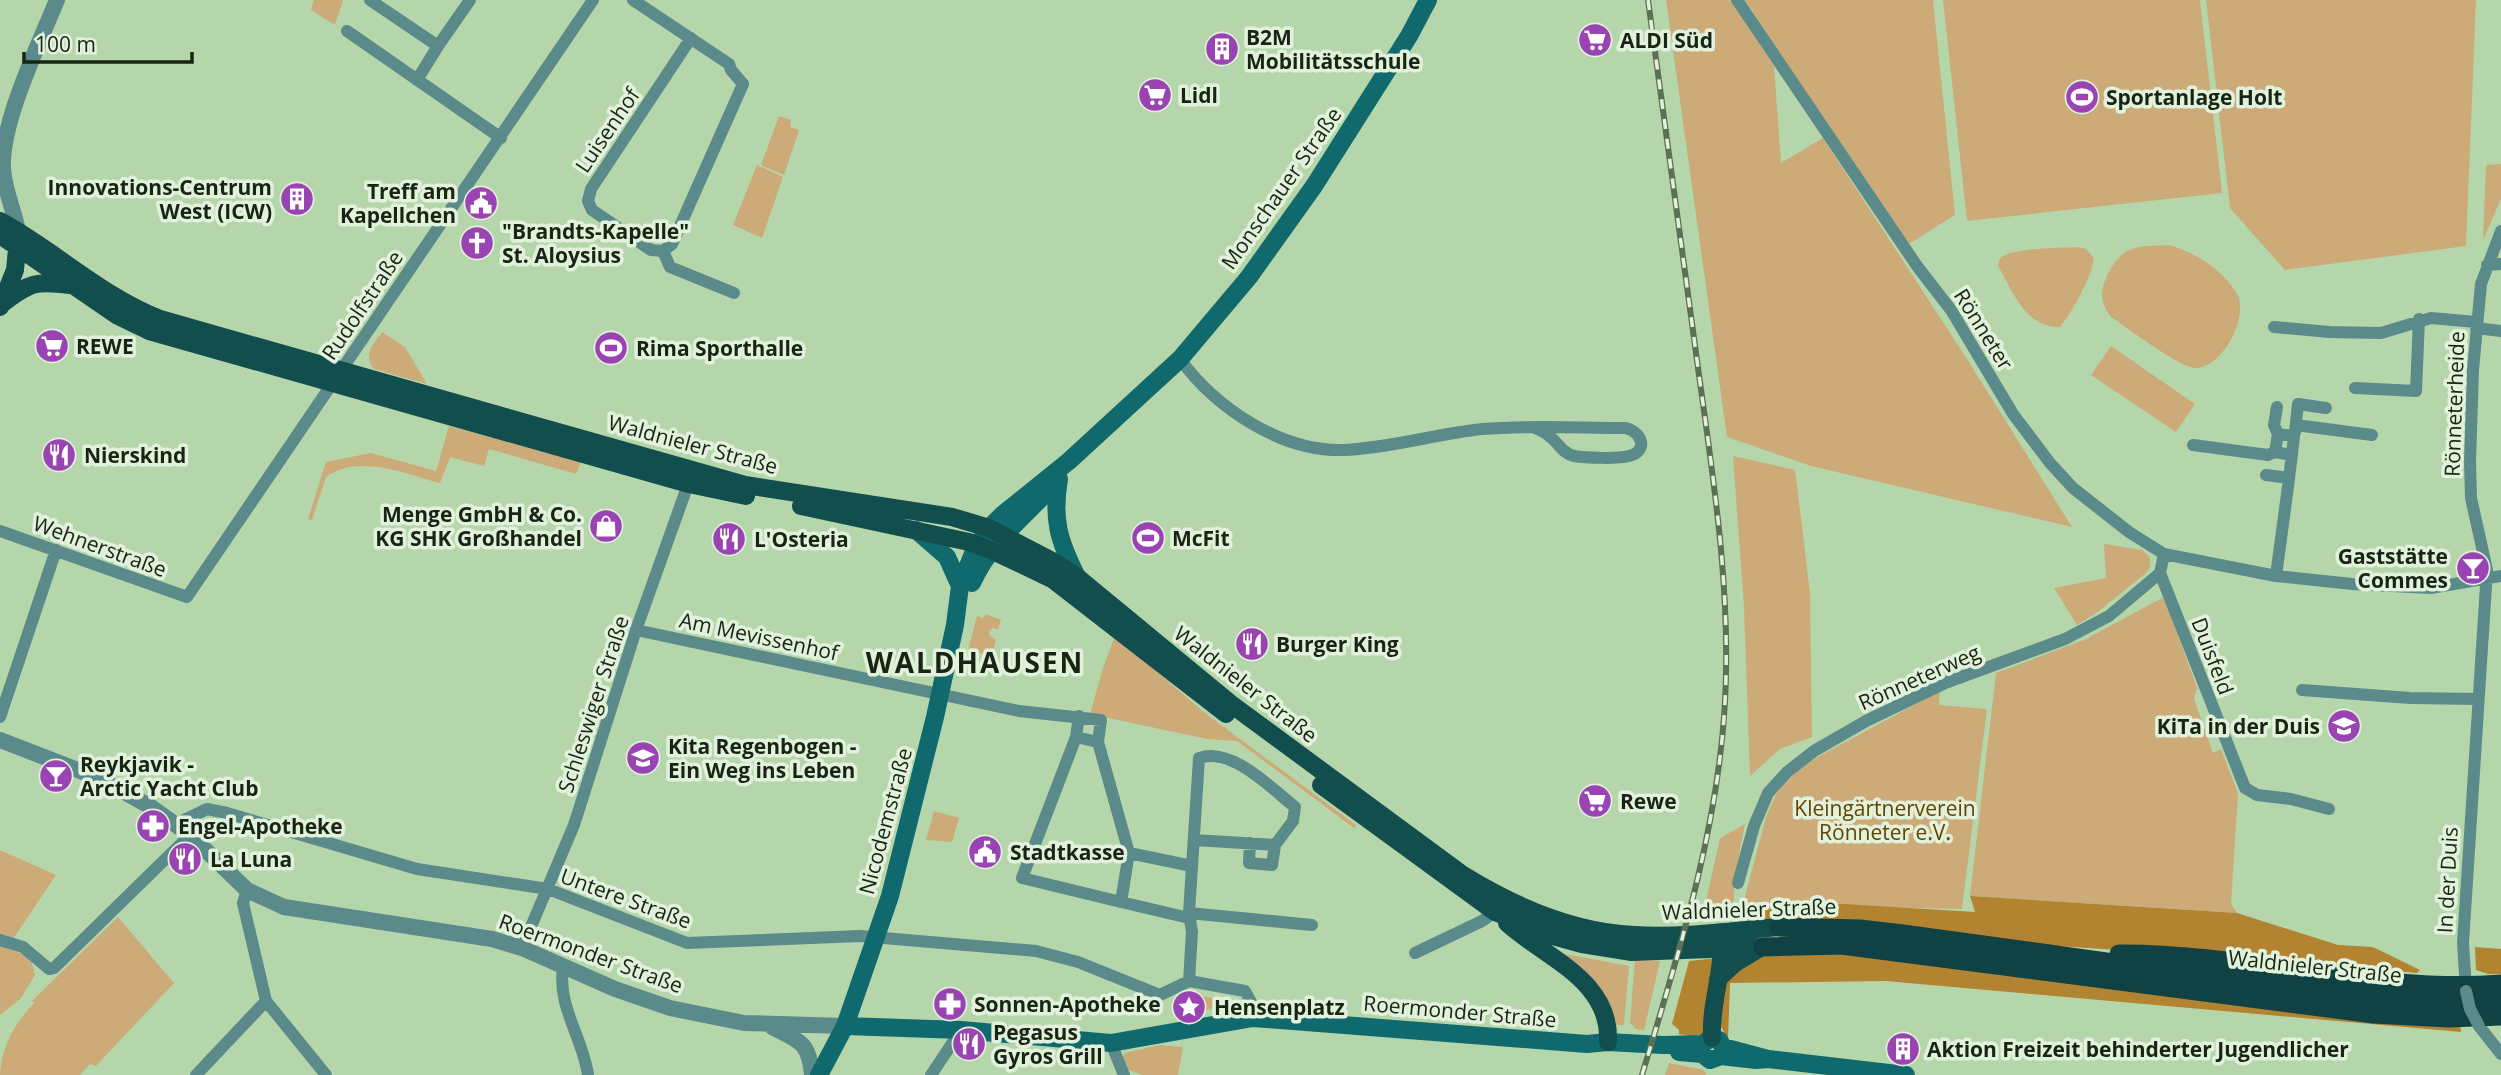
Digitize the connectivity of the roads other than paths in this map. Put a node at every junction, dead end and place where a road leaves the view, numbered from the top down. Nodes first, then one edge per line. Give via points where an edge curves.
1 (57, 0) edge
2 (370, 0) edge
3 (470, 0) edge
4 (593, 0) edge
5 (633, 0) edge
6 (1428, 0) edge
7 (1436, 0) edge
8 (1737, 0) edge
9 (347, 31) dead end
10 (1409, 36) junction
11 (691, 38) junction
12 (438, 46) junction
13 (417, 80) junction
14 (500, 138) junction
15 (1, 169) edge
16 (0, 220) edge
17 (2501, 231) edge
18 (0, 235) edge
19 (18, 238) junction
20 (663, 251) junction
21 (2501, 264) edge
22 (2487, 265) junction
23 (74, 285) junction
24 (734, 293) dead end
25 (1, 305) edge
26 (2419, 320) junction
27 (2476, 325) junction
28 (2273, 327) dead end
29 (2501, 331) edge
30 (1180, 359) junction
31 (336, 377) junction
32 (2355, 388) dead end
33 (2277, 407) dead end
34 (2326, 408) dead end
35 (1535, 428) junction
36 (2295, 431) junction
37 (2278, 434) junction
38 (2372, 435) dead end
39 (2193, 445) dead end
40 (2275, 453) junction
41 (2292, 455) junction
42 (1069, 461) junction
43 (2266, 475) dead end
44 (691, 476) junction
45 (2289, 478) junction
46 (1059, 479) junction
47 (916, 530) junction
48 (0, 531) edge
49 (997, 532) junction
50 (984, 547) junction
51 (56, 551) junction
52 (2164, 554) junction
53 (2160, 573) junction
54 (2276, 576) junction
55 (2501, 576) edge
56 (1077, 578) junction
57 (2486, 580) junction
58 (960, 586) junction
59 (187, 597) joint
60 (955, 625) junction
61 (636, 630) junction
62 (2302, 690) dead end
63 (940, 695) junction
64 (2478, 699) junction
65 (1079, 716) junction
66 (0, 717) edge
67 (1076, 737) junction
68 (0, 740) edge
69 (1098, 742) junction
70 (2329, 809) dead end
71 (176, 824) junction
72 (190, 835) junction
73 (1194, 840) junction
74 (1250, 844) junction
75 (1275, 845) junction
76 (1129, 853) junction
77 (1192, 866) junction
78 (1738, 883) dead end
79 (548, 889) junction
80 (247, 890) junction
81 (1121, 902) junction
82 (1494, 912) junction
83 (1189, 916) junction
84 (1312, 925) dead end
85 (1779, 927) joint
86 (877, 939) junction
87 (0, 940) edge
88 (1722, 940) junction
89 (1763, 947) junction
90 (522, 948) junction
91 (1415, 953) dead end
92 (2054, 954) junction
93 (563, 968) junction
94 (1718, 979) junction
95 (1189, 981) junction
96 (2501, 984) edge
97 (2465, 988) junction
98 (2501, 999) edge
99 (265, 1001) junction
100 (2501, 1016) edge
101 (1253, 1018) junction
102 (767, 1024) junction
103 (845, 1026) junction
104 (961, 1030) junction
105 (1608, 1042) junction
106 (1111, 1043) junction
107 (1712, 1048) junction
108 (2501, 1054) edge
109 (1794, 1068) edge
110 (196, 1075) edge
111 (326, 1075) edge
112 (588, 1075) edge
113 (812, 1075) edge
114 (819, 1075) edge
115 (931, 1075) edge
116 (1124, 1075) edge
117 (1906, 1075) edge

1 - 15 street via 6,137
2 - 12 street
3 - 12 street
4 - 14 street, Rudolfstraße
5 - 11 street
6 - 10 main road, Monschauer Straße
7 - 10 main road, Monschauer Straße
8 - 52 street, Rönneter via 1951,310 2013,414 2050,463 2073,488 2140,541
9 - 13 street
10 - 30 main road, Monschauer Straße via 1304,202 1250,277
11 - 20 street via 729,64 743,85 673,244
11 - 20 street, Luisenhof via 591,189 588,201 593,210 651,250
12 - 13 street
13 - 14 street
14 - 31 street, Rudolfstraße
15 - 19 street
16 - 19 main road, Waldnieler Straße
17 - 22 street, Rönneterheide
18 - 19 main road, Waldnieler Straße
19 - 23 main road, Waldnieler Straße
19 - 25 main road via 15,270
19 - 31 main road, Waldnieler Straße via 131,308
20 - 24 street, Luisenhof via 670,267
21 - 22 street
22 - 27 street, Rönneterheide
23 - 25 main road via 42,282 25,286
23 - 31 main road, Waldnieler Straße via 149,331
26 - 27 street
26 - 28 street via 2381,333
26 - 32 street via 2416,391
27 - 29 street
27 - 57 street, Rönneterheide via 2471,498
30 - 35 street via 1205,387 1250,421 1293,442 1315,447 1342,450 1483,429
30 - 42 main road, Monschauer Straße
31 - 44 main road, Waldnieler Straße
31 - 59 street, Rudolfstraße
33 - 37 street via 2274,425
34 - 36 street via 2298,404
35 - 35 street via 1626,428 1636,430 1641,446 1627,457 1574,456
36 - 37 street
36 - 38 street
36 - 41 street
37 - 40 street
39 - 40 street via 2268,456
40 - 41 street
41 - 45 street
42 - 46 main road, Monschauer Straße
42 - 49 main road, Monschauer Straße
43 - 45 street
44 - 47 main road, Waldnieler Straße
44 - 49 main road, Waldnieler Straße via 952,517
44 - 61 street, Schleswiger Straße
45 - 54 street
46 - 49 main road, Monschauer Straße
46 - 56 main road via 1057,529
47 - 50 main road, Waldnieler Straße
47 - 58 main road via 947,557
48 - 51 street, Wehnerstraße
49 - 50 main road, Monschauer Straße
49 - 56 main road, Waldnieler Straße
50 - 58 main road, Nicodemstraße
50 - 60 main road, Nicodemstraße
50 - 82 main road, Waldnieler Straße via 1052,579
51 - 59 street, Wehnerstraße
51 - 66 street
52 - 53 street
52 - 54 street, Rönneter
53 - 70 street, Duisfeld via 2245,788 2257,795
53 - 78 street, Rönneterweg via 2109,616 2065,639 1945,683 1815,751 1768,793
54 - 57 street, Rönneter via 2431,588
55 - 57 street, Rönneter
56 - 88 main road, Waldnieler Straße via 1231,704 1493,894 1550,918 1596,930
57 - 64 street, In der Duis
58 - 60 main road, Nicodemstraße
60 - 63 main road, Nicodemstraße
61 - 63 street, Am Mevissenhof
61 - 79 street, Schleswiger Straße via 574,825
62 - 64 street
63 - 65 street, Am Mevissenhof via 1019,711
63 - 86 main road, Nicodemstraße
64 - 97 street, In der Duis via 2463,943
65 - 67 street
65 - 69 street via 1101,720
67 - 69 street
67 - 81 street via 1022,878
68 - 71 street, Roermonder Straße via 102,779
69 - 76 street
71 - 72 street, Roermonder Straße
71 - 79 street, Untere Straße via 207,809 417,869
72 - 80 street, Roermonder Straße
72 - 87 street via 54,968 49,969 23,947
73 - 74 street
73 - 75 street via 1199,758 1207,755 1239,763 1295,807 1293,821
73 - 77 street
74 - 75 street
74 - 75 street via 1249,863 1272,865
76 - 77 street
76 - 81 street
77 - 83 street
79 - 86 street, Untere Straße via 687,943
79 - 90 street, Schleswiger Straße
80 - 90 street, Roermonder Straße via 284,906 458,933
80 - 99 street via 243,903
81 - 83 street
82 - 88 main road, Waldnieler Straße via 1582,944 1619,951 1651,952
82 - 91 street
82 - 105 main road via 1596,993 1609,1024
83 - 84 street
83 - 95 street
85 - 88 main road, Waldnieler Straße
85 - 92 highway, Waldnieler Straße via 1860,929
86 - 95 street, Untere Straße via 1035,951 1078,962 1160,995
86 - 103 main road, Nicodemstraße
88 - 89 main road, Waldnieler Straße
88 - 94 main road
89 - 94 main road
89 - 100 highway, Waldnieler Straße via 1841,945 2374,1014
90 - 93 street, Roermonder Straße
92 - 97 highway via 2163,954
92 - 98 highway, Waldnieler Straße via 2382,998
93 - 102 street, Roermonder Straße via 670,1007
93 - 112 street via 564,1002
94 - 107 main road
95 - 101 street via 1245,991
96 - 97 highway
97 - 108 street, In der Duis, bridge via 2479,1026
99 - 110 street
99 - 111 street
101 - 105 main road, Roermonder Straße
101 - 106 main road, Roermonder Straße
102 - 103 street, Roermonder Straße
102 - 113 street via 800,1040 808,1051
103 - 104 main road, Roermonder Straße
103 - 114 main road, Nicodemstraße
104 - 106 main road, Roermonder Straße
104 - 115 street
105 - 107 main road, Roermonder Straße via 1663,1045 1673,1051
106 - 116 street
107 - 109 main road, Roermonder Straße via 1739,1049
109 - 117 main road, Roermonder Straße

